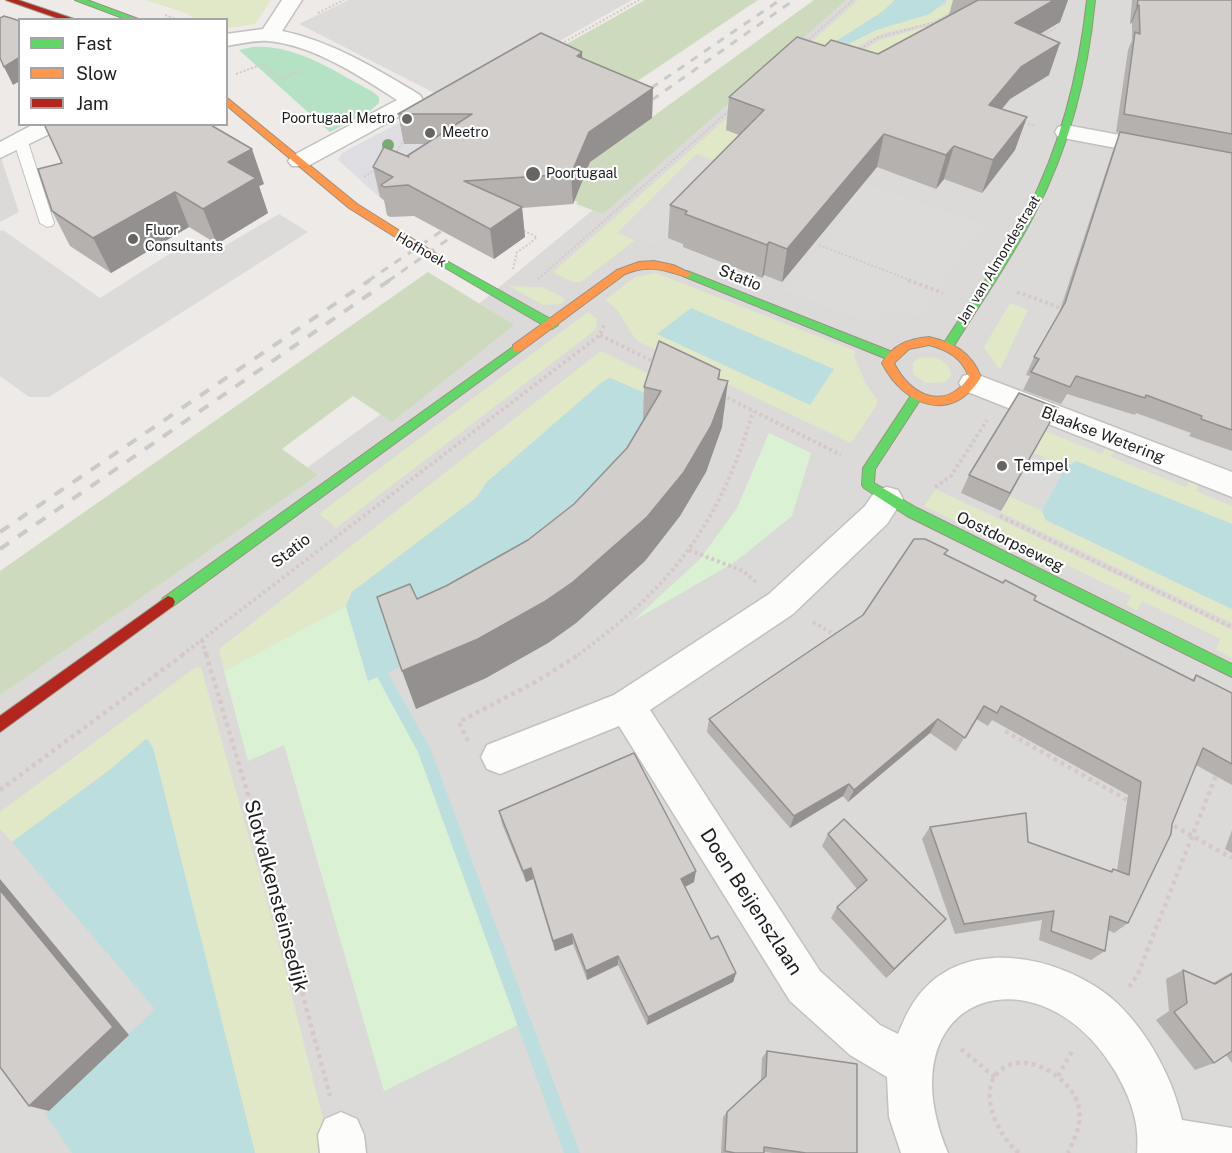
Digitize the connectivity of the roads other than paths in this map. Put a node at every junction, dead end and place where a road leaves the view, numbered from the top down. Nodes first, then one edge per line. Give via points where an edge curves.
1 (10, 0) edge
2 (79, 0) edge
3 (292, 0) edge
4 (1091, 0) edge
5 (67, 18) edge
6 (131, 18) edge
7 (269, 35) junction
8 (228, 40) edge
9 (228, 97) edge
10 (48, 126) edge
11 (1066, 132) junction
12 (21, 141) junction
13 (0, 151) edge
14 (300, 161) junction
15 (1232, 163) edge
16 (47, 223) edge
17 (552, 325) junction
18 (948, 346) junction
19 (891, 356) junction
20 (973, 383) junction
21 (916, 397) junction
22 (1232, 485) edge
23 (900, 505) junction
24 (1232, 671) edge
25 (627, 706) junction
26 (0, 725) edge
27 (500, 757) road end
28 (910, 1065) junction
29 (1161, 1147) edge
30 (1232, 1151) edge
31 (925, 1153) edge

1 - 5 street
2 - 6 street
3 - 7 street
4 - 11 street, Jan van Almondestraat via 1080,85
7 - 8 street
7 - 14 street via 297,42 380,80 412,100 413,108
9 - 14 street, Hofhoek
10 - 12 street
11 - 15 street
11 - 18 street, Jan van Almondestraat via 1032,209
12 - 13 street
12 - 16 lane
14 - 17 street, Hofhoek via 353,206 393,233
17 - 19 street, Statio via 621,272 640,263 670,267
17 - 26 street, Statio
18 - 19 street via 929,341 910,343
18 - 20 street via 970,362
19 - 21 street via 888,363 892,378
20 - 21 street via 969,390 952,399
20 - 22 street, Blaakse Wetering
21 - 23 street, Oostdorpseweg via 872,463 868,485
23 - 24 street, Oostdorpseweg
23 - 25 street via 876,515 781,604
25 - 27 street
25 - 28 street, Doen Beijenszlaan via 806,986 866,1040
28 - 29 street via 926,1020 946,998 971,983 1000,977 1032,980 1064,992 1094,1011 1130,1050 1154,1098
28 - 31 street via 911,1105
29 - 30 street

